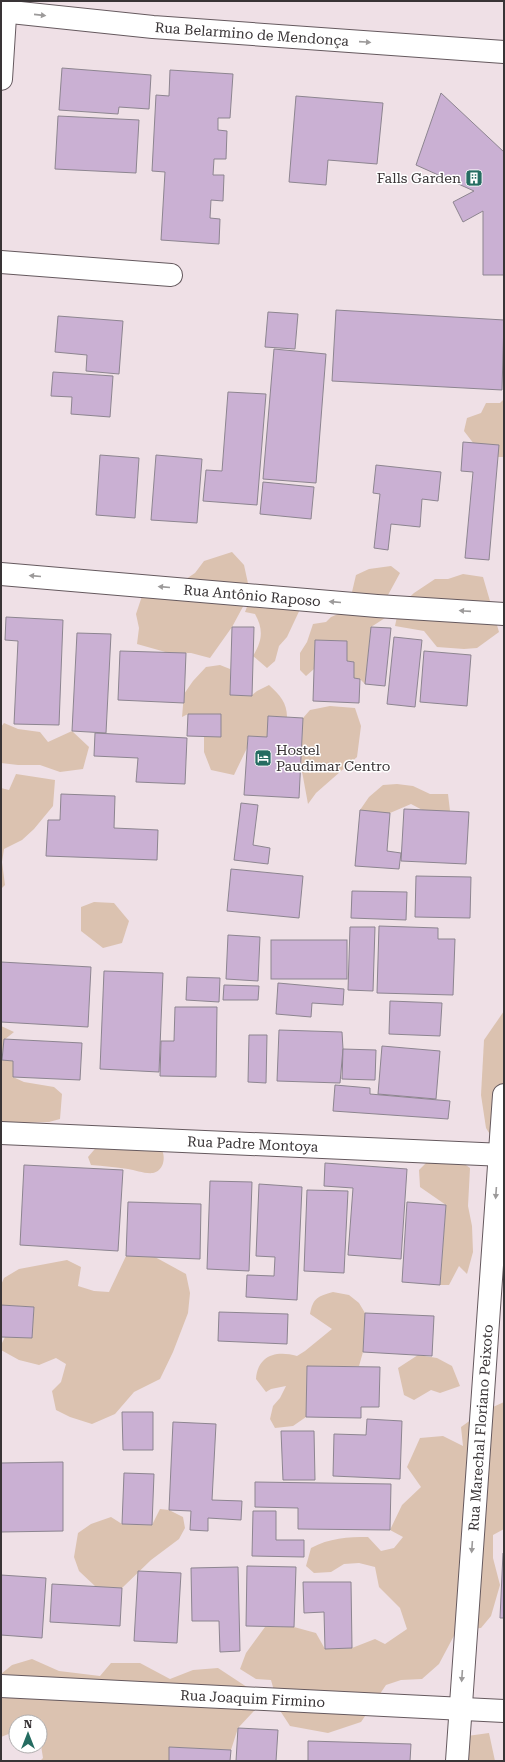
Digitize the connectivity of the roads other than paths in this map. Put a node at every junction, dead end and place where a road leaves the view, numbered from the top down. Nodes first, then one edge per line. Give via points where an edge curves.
1 (4, 8) edge
2 (504, 52) edge
3 (1, 79) edge
4 (1, 262) edge
5 (171, 275) dead end
6 (1, 574) edge
7 (504, 614) edge
8 (504, 1095) edge
9 (1, 1133) edge
10 (502, 1155) edge
11 (1, 1686) edge
12 (460, 1708) junction
13 (504, 1711) edge
14 (456, 1761) edge

1 -> 2 street, Rua Belarmino de Mendonça via 153,27
1 - 3 street
4 - 5 street
7 -> 6 street, Rua Antônio Raposo via 377,606
8 - 10 street, Rua Marechal Floriano Peixoto
9 - 10 street, Rua Padre Montoya
10 -> 12 street, Rua Marechal Floriano Peixoto
11 - 12 street, Rua Joaquim Firmino
12 - 13 street, Rua Joaquim Firmino
12 - 14 street, Rua Marechal Floriano Peixoto

